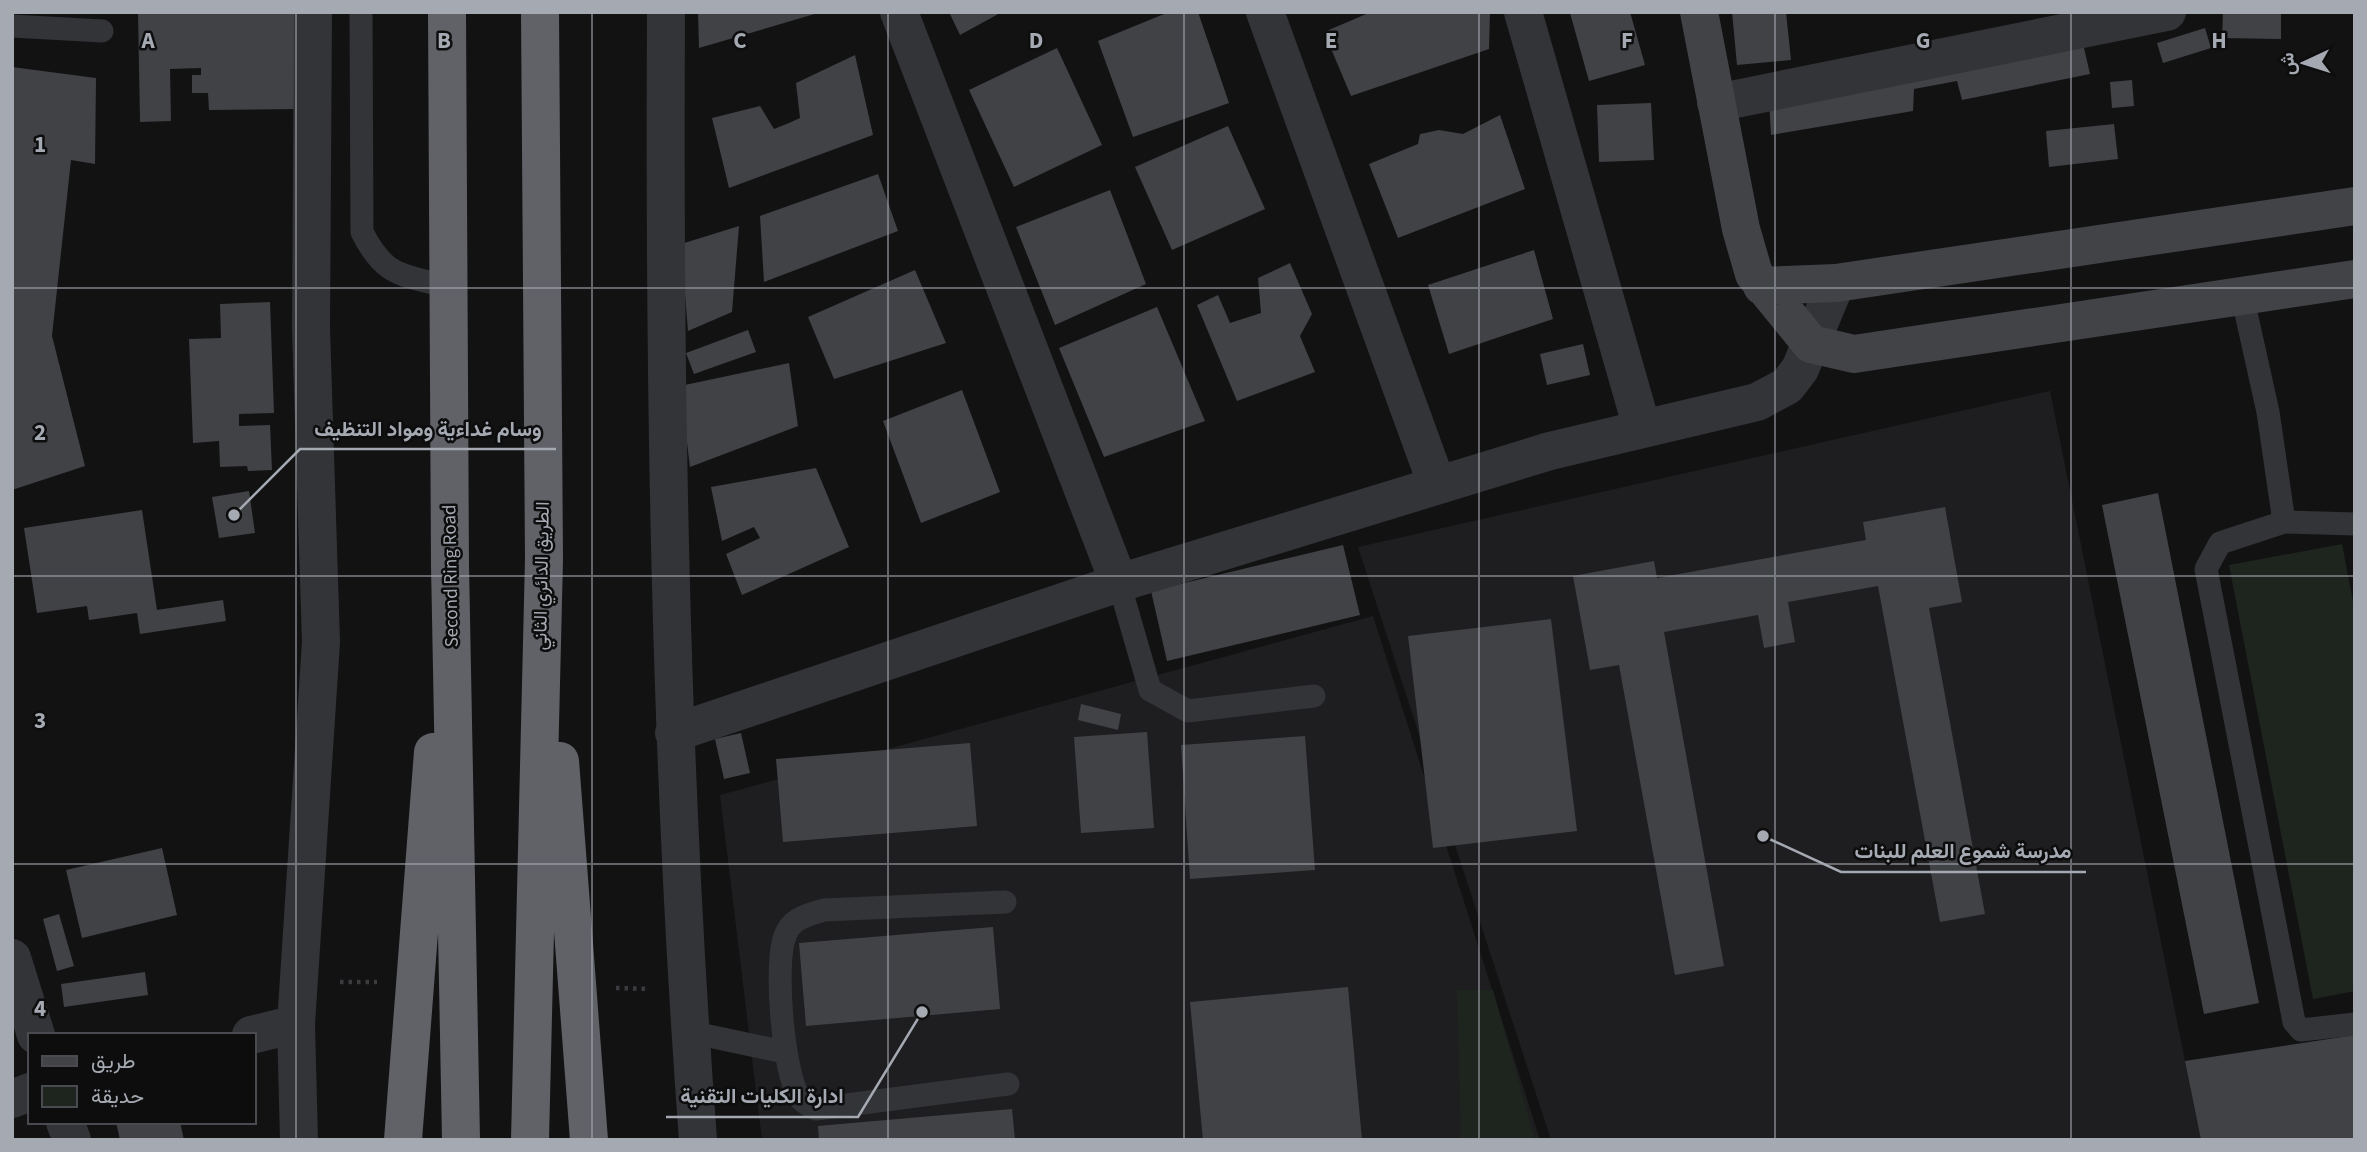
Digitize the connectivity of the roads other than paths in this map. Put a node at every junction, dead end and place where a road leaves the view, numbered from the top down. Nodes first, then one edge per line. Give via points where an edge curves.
1 (313, 12) edge
2 (361, 12) edge
3 (447, 12) edge
4 (540, 12) edge
5 (666, 12) edge
6 (899, 12) edge
7 (1265, 12) edge
8 (1523, 12) edge
9 (1699, 12) edge
10 (2161, 13) edge
11 (12, 26) edge
12 (102, 31) dead end
13 (1716, 103) junction
14 (2355, 206) edge
15 (2355, 279) edge
16 (1836, 282) junction
17 (1762, 286) junction
18 (447, 287) junction
19 (2242, 295) junction
20 (1811, 344) junction
21 (1642, 428) junction
22 (1437, 485) junction
23 (2284, 522) junction
24 (2355, 524) edge
25 (544, 559) junction
26 (450, 565) junction
27 (1119, 583) junction
28 (1314, 696) dead end
29 (674, 733) junction
30 (1005, 902) dead end
31 (12, 958) edge
32 (296, 1024) junction
33 (2355, 1024) edge
34 (690, 1032) junction
35 (35, 1033) edge
36 (256, 1034) edge
37 (784, 1052) junction
38 (1008, 1084) dead end
39 (299, 1140) edge
40 (403, 1140) edge
41 (461, 1140) edge
42 (530, 1140) edge
43 (589, 1140) edge
44 (698, 1140) edge

1 - 32 street via 311,328 321,642
2 - 18 lane via 362,232 389,271
3 - 18 highway, Second Ring Road
4 - 25 highway, الطريق الدائري الثاني
5 - 29 street via 665,245
6 - 27 street
7 - 22 street
8 - 21 street
9 - 13 street
10 - 13 street
11 - 12 lane
13 - 17 street via 1741,229
14 - 16 street
15 - 19 street
16 - 17 street
16 - 20 street
17 - 20 street
18 - 26 highway, Second Ring Road
19 - 20 street via 1854,355
19 - 23 lane via 2268,412
20 - 21 street via 1787,386 1757,402
21 - 22 street
22 - 27 street
23 - 24 lane
23 - 33 lane via 2220,543 2206,569 2294,1022 2301,1030
25 - 42 highway, الطريق الدائري الثاني
25 - 43 highway
26 - 40 highway
26 - 41 highway, Second Ring Road
27 - 28 lane via 1150,690 1165,700 1188,711
27 - 29 street
29 - 34 street
30 - 37 lane via 824,910 798,918 785,934 781,957
31 - 35 street
32 - 36 street
32 - 39 street
34 - 37 lane
34 - 44 street
37 - 38 lane via 798,1096 816,1109

